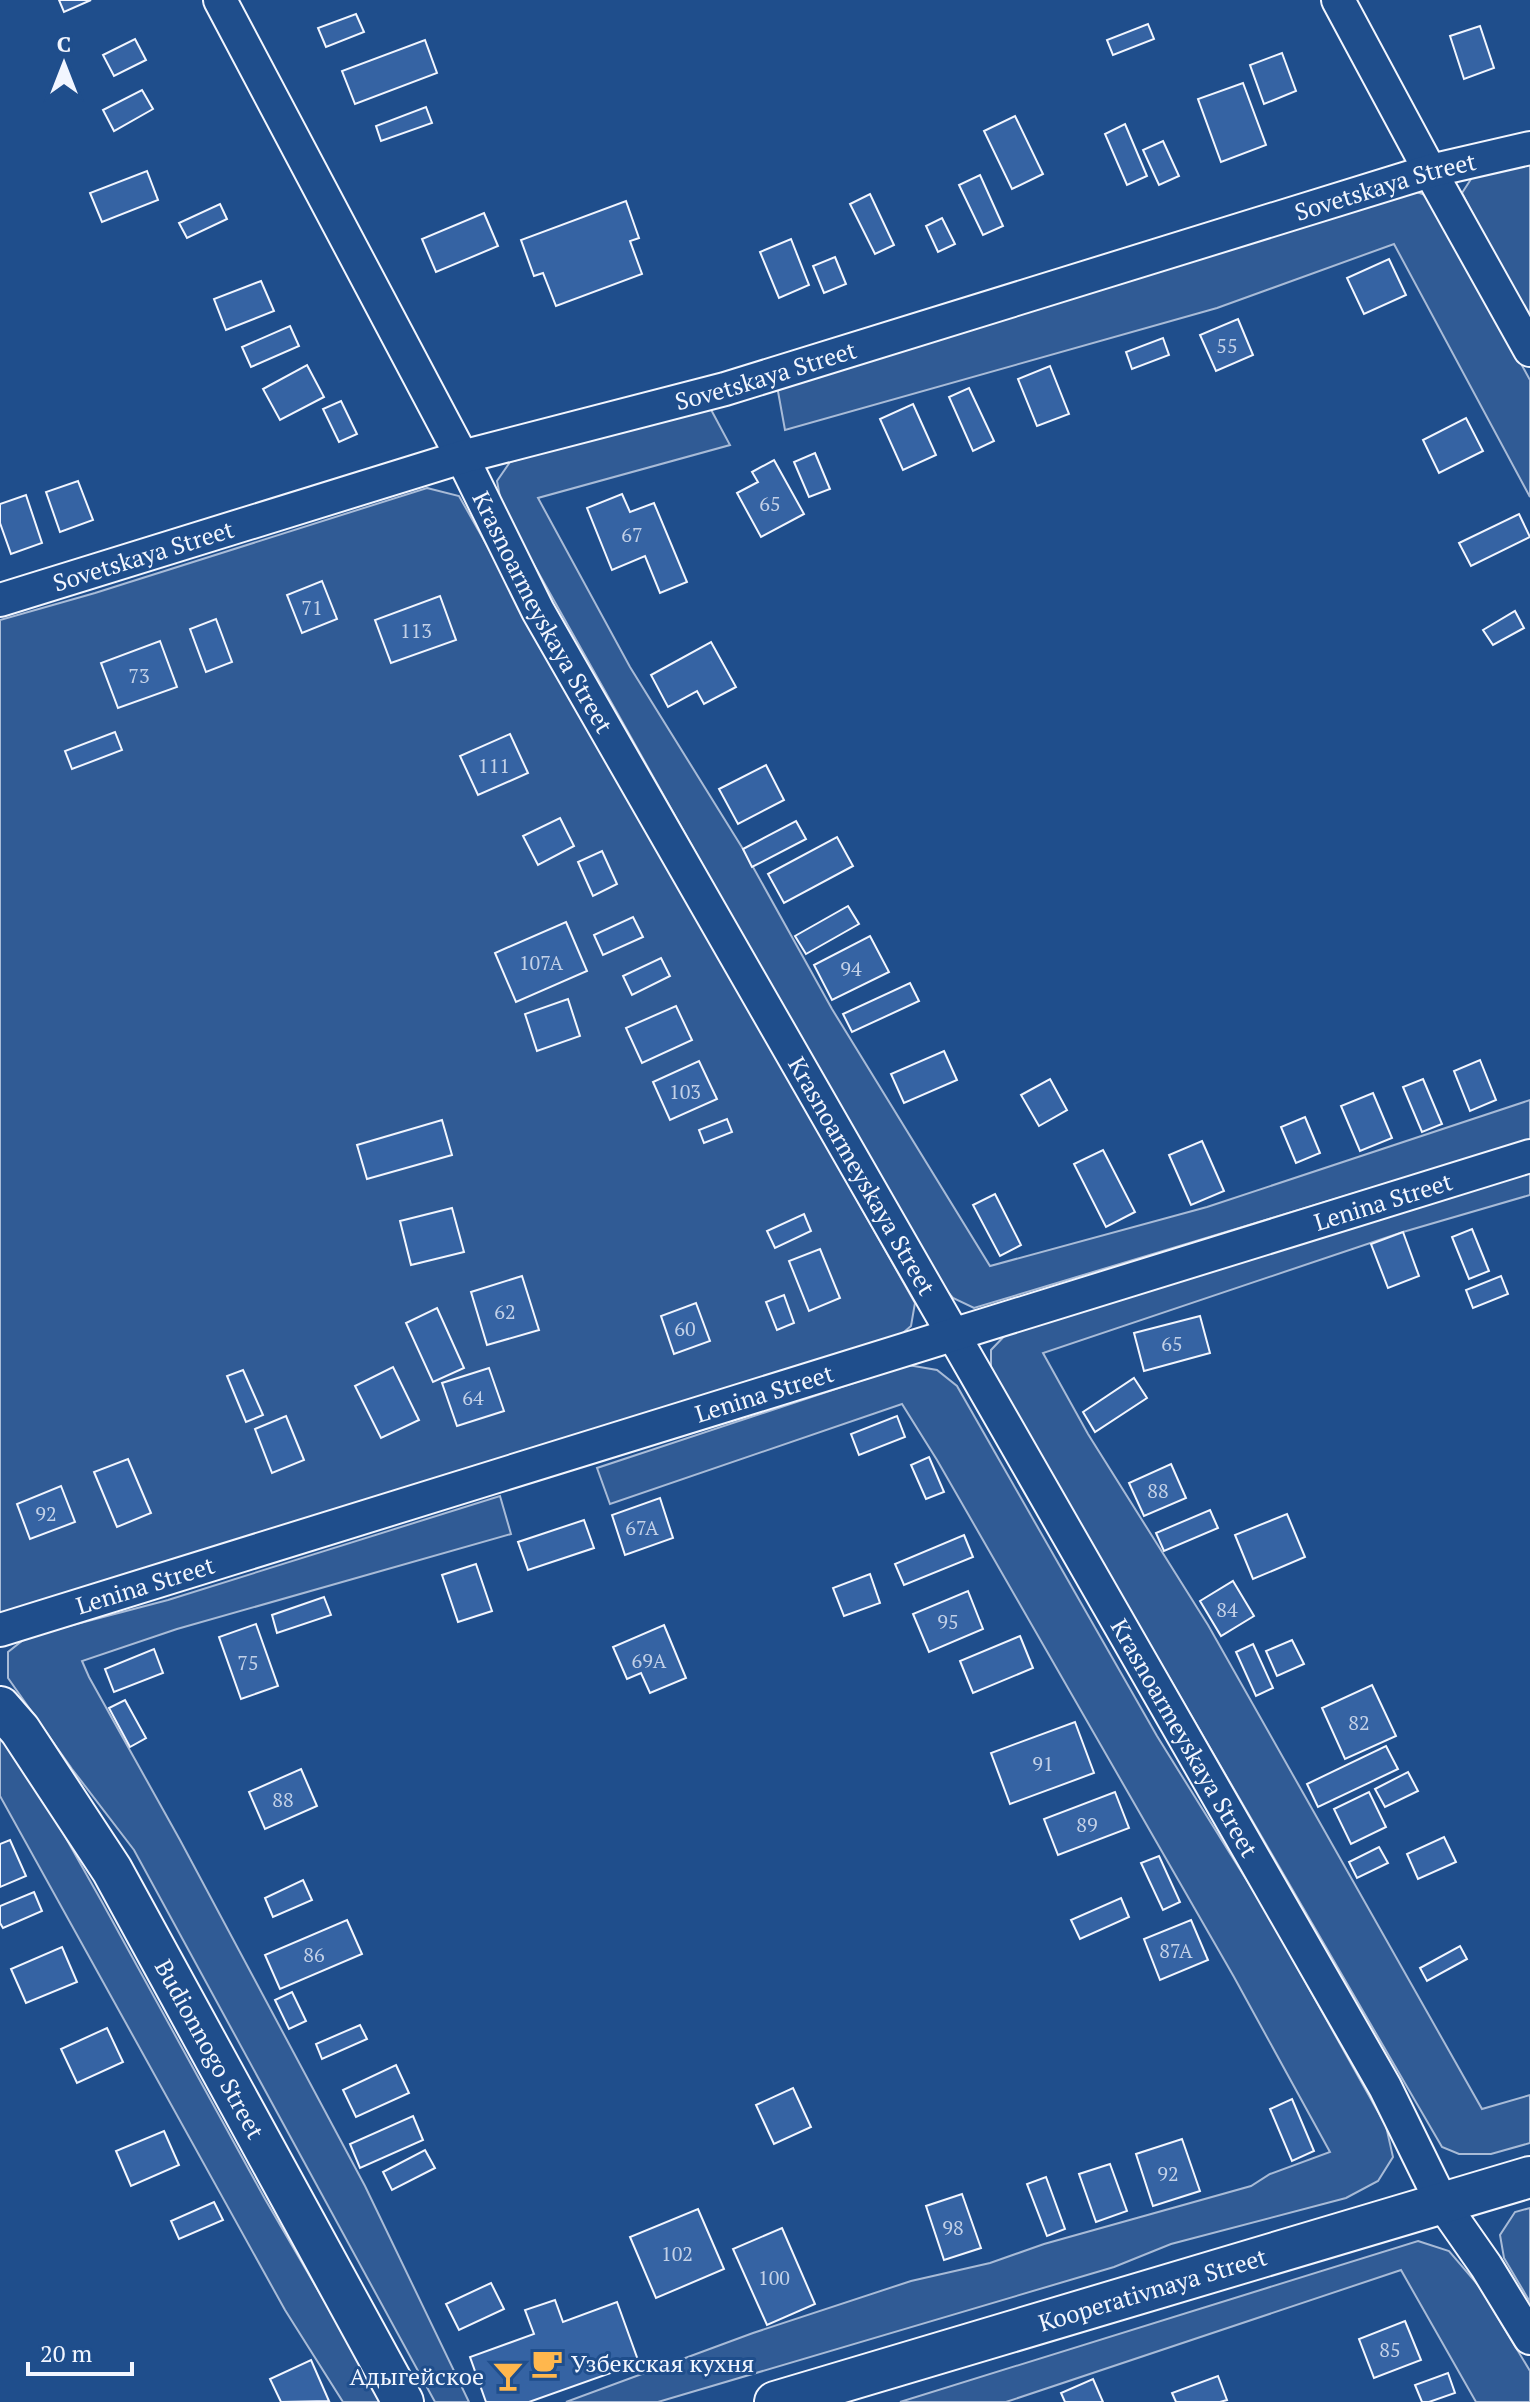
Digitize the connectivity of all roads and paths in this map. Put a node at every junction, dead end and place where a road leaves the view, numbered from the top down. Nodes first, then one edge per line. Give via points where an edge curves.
1 (220, 0) edge
2 (1338, 0) edge
3 (1530, 148) edge
4 (1430, 171) junction
5 (1530, 350) edge
6 (462, 457) junction
7 (0, 600) edge
8 (1530, 1156) edge
9 (952, 1335) junction
10 (0, 1630) edge
11 (0, 1707) edge
12 (1530, 2177) edge
13 (1442, 2203) junction
14 (1530, 2338) edge
15 (403, 2402) edge
16 (775, 2402) edge

1 - 6 street, Krasnoarmeyskaya Street
2 - 4 street
3 - 4 street, Sovetskaya Street
4 - 5 street
4 - 6 street, Sovetskaya Street via 725,389
6 - 7 street, Sovetskaya Street
6 - 9 street, Krasnoarmeyskaya Street via 538,611
8 - 9 street, Lenina Street
9 - 10 street, Lenina Street
9 - 13 street, Krasnoarmeyskaya Street via 1385,2087
11 - 15 street, Budionnogo Street via 112,1870
12 - 13 street, Kooperativnaya Street
13 - 14 street, Krasnoarmeyskaya Street
13 - 16 street, Kooperativnaya Street

